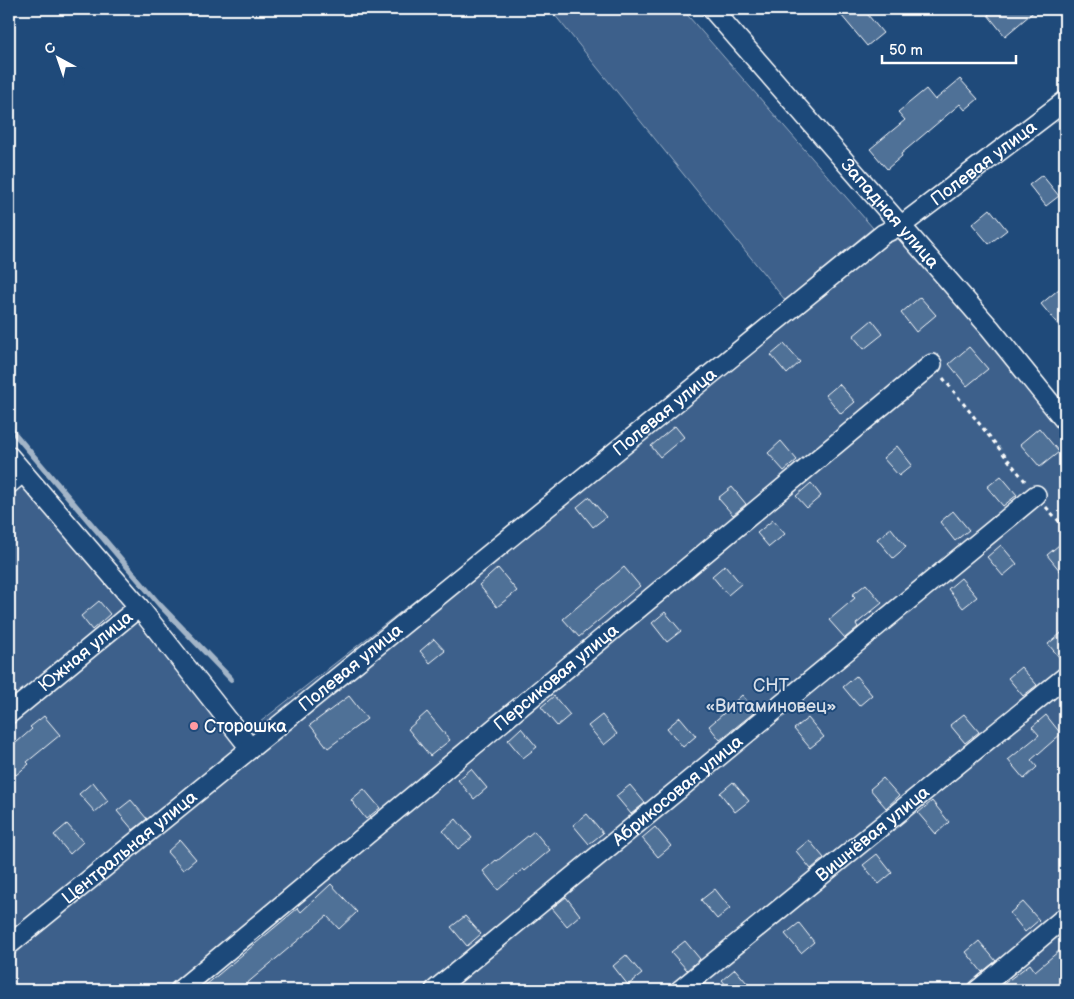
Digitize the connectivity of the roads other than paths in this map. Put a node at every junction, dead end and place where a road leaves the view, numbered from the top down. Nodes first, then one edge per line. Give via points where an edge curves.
1 (719, 11) edge
2 (1065, 101) edge
3 (902, 225) junction
4 (932, 364) road end
5 (1065, 421) edge
6 (9, 456) edge
7 (16, 478) edge
8 (1036, 495) road end
9 (139, 607) junction
10 (1065, 677) edge
11 (9, 714) edge
12 (250, 748) junction
13 (1065, 917) edge
14 (9, 945) edge
15 (180, 990) edge
16 (435, 990) edge
17 (680, 990) edge
18 (978, 990) edge

1 - 3 street, Западная улица
2 - 3 street, Полевая улица
3 - 5 street, Западная улица
3 - 12 street, Полевая улица via 883,234
4 - 15 street, Персиковая улица
6 - 7 street
7 - 9 street
8 - 16 street, Абрикосовая улица
9 - 11 street, Южная улица
9 - 12 street
10 - 17 street, Вишнёвая улица
12 - 14 street, Центральная улица
13 - 18 street

